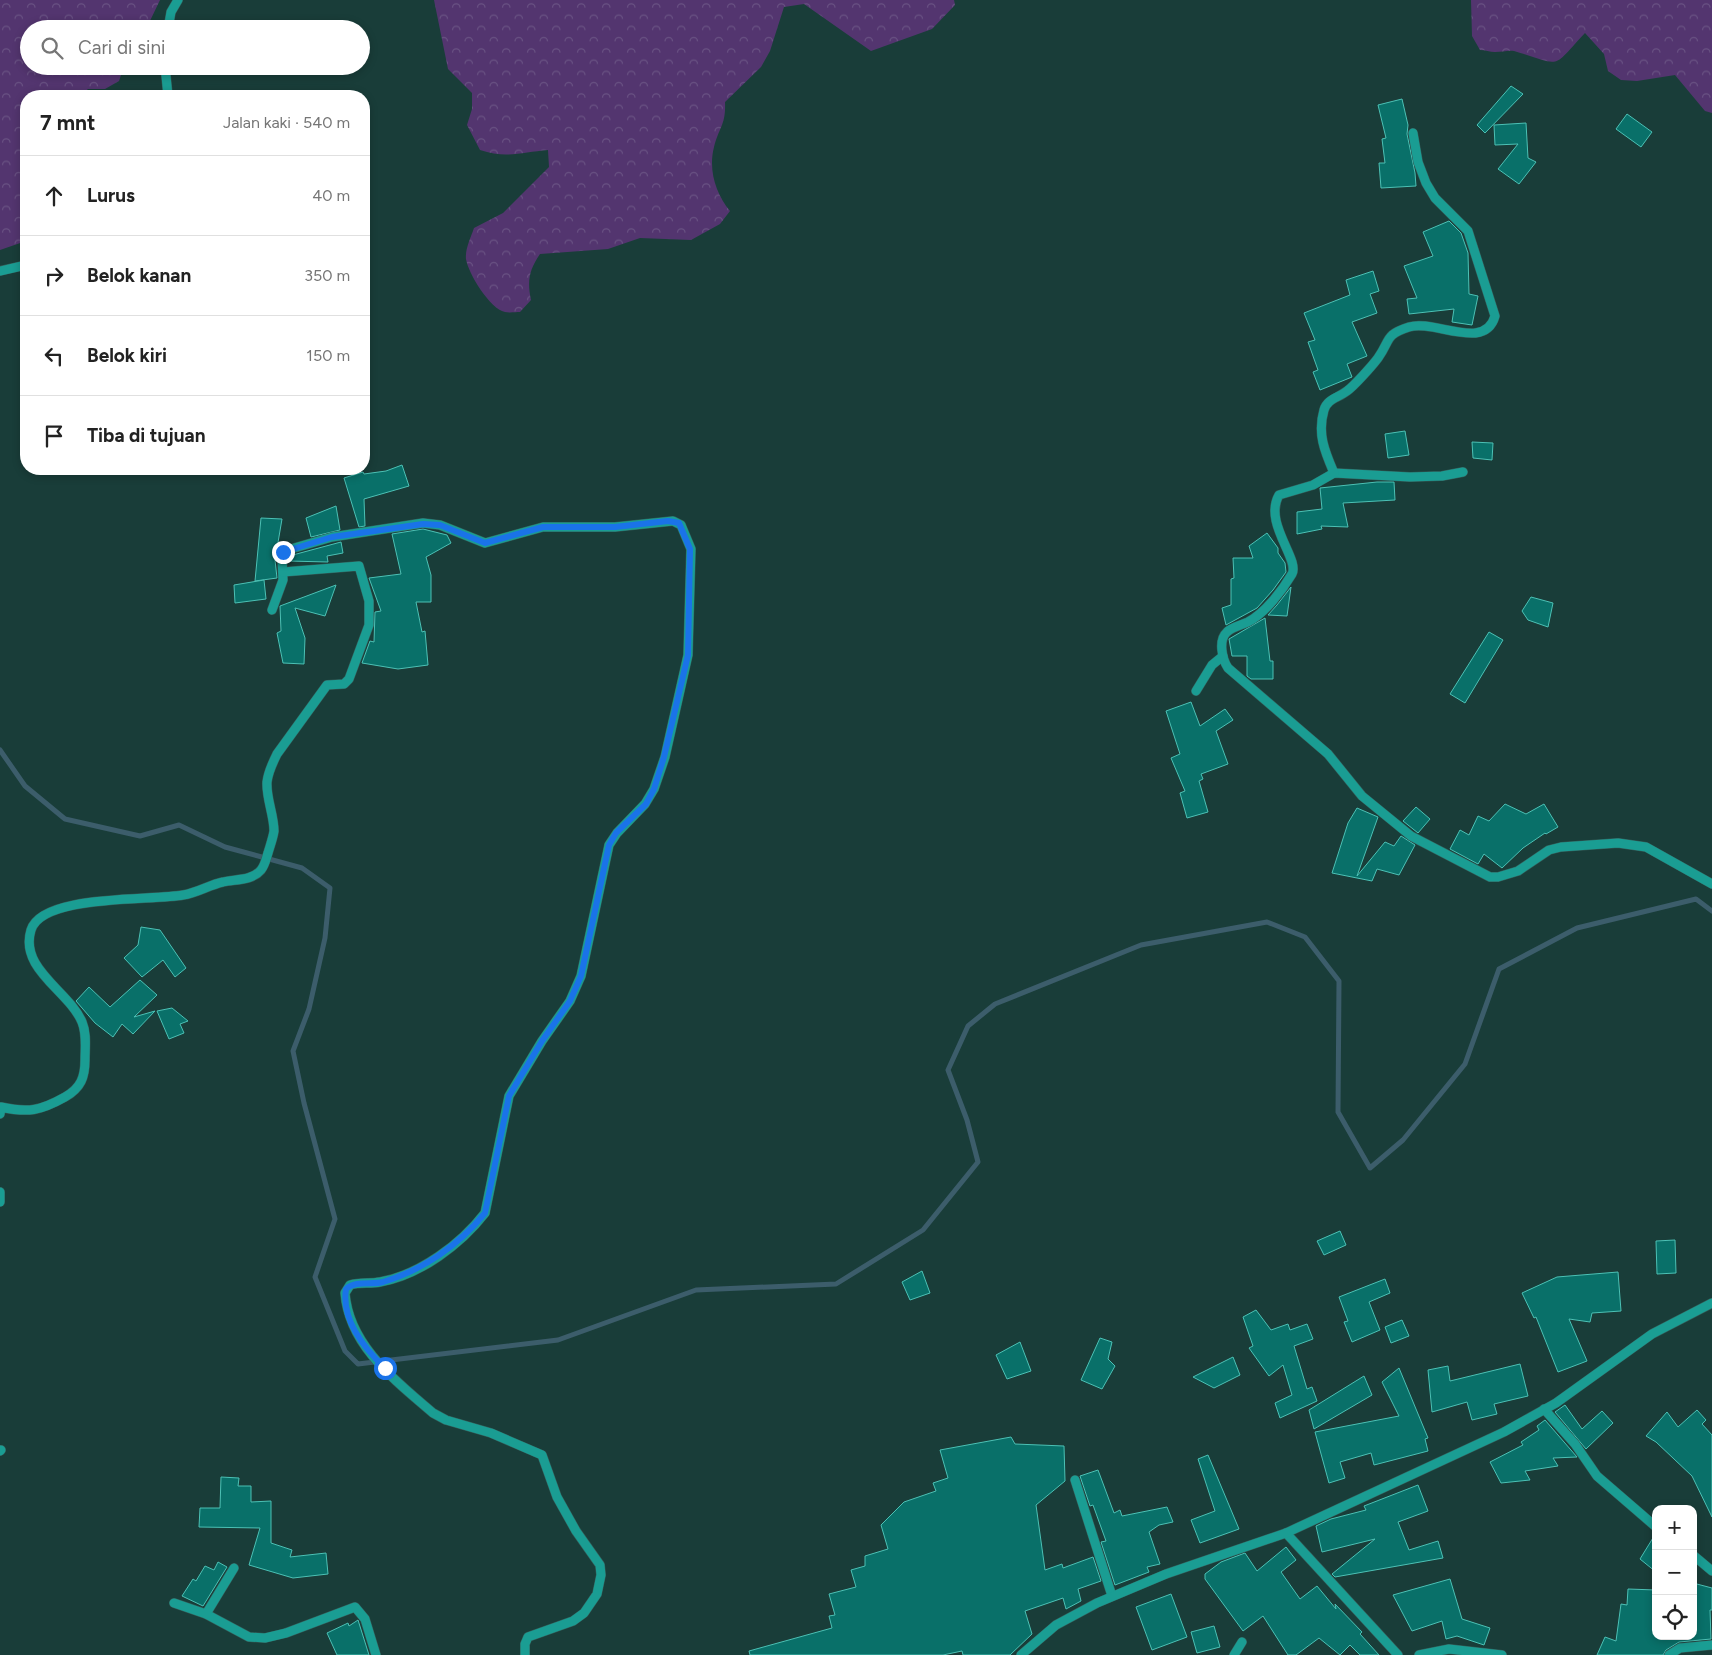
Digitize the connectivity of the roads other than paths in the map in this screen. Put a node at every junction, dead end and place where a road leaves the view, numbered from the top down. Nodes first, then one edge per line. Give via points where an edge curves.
1 (178, 0) edge
2 (170, 20) edge
3 (166, 75) edge
4 (167, 90) edge
5 (1413, 132) dead end
6 (20, 266) edge
7 (0, 271) edge
8 (1463, 472) dead end
9 (1334, 473) junction
10 (283, 572) junction
11 (272, 610) dead end
12 (1223, 656) junction
13 (1196, 691) dead end
14 (1712, 884) edge
15 (0, 1109) edge
16 (0, 1192) edge
17 (0, 1202) edge
18 (1712, 1303) edge
19 (1544, 1409) junction
20 (1074, 1480) dead end
21 (1652, 1524) edge
22 (1286, 1533) junction
23 (1697, 1558) edge
24 (234, 1568) dead end
25 (1712, 1571) edge
26 (1112, 1596) junction
27 (174, 1603) dead end
28 (206, 1614) junction
29 (1242, 1642) dead end
30 (1712, 1645) edge
31 (376, 1655) edge
32 (525, 1655) edge
33 (1021, 1655) edge
34 (1234, 1655) edge
35 (1398, 1655) edge
36 (1420, 1655) edge
37 (1502, 1655) edge
38 (1669, 1655) edge

1 - 2 street
3 - 4 street
5 - 9 street via 1418,162 1426,183 1435,198 1468,231 1495,316 1486,329 1472,334 1422,325 1391,335 1378,358 1348,390 1325,407 1321,440
6 - 7 street
8 - 9 street via 1410,477
9 - 12 street via 1279,495 1276,523 1279,536 1293,561 1292,574 1268,606 1250,621 1227,632
10 - 11 street
10 - 15 street via 358,566 369,601 369,625 349,679 344,684 327,685 277,754 267,782 274,831 265,863 253,877 220,883 181,896 99,902 56,910 38,919 31,930 31,955 82,1022 84,1076 77,1088 45,1108 24,1112
10 - 32 street via 283,553 288,549 370,530 423,524 440,525 485,543 543,527 615,527 673,521 681,526 690,549 688,655 664,757 650,797 609,845 581,976 570,1001 509,1096 485,1213 467,1233 415,1270 381,1282 354,1284 346,1288 346,1305 363,1346 433,1414 491,1432 542,1455 576,1531 600,1565 600,1582 589,1607 573,1621 528,1637
12 - 13 street via 1212,665
12 - 14 street via 1228,668 1328,754 1362,796 1411,836 1490,877 1498,878 1518,871 1549,850 1560,847 1618,843 1646,847
16 - 17 street
18 - 19 street via 1652,1334
19 - 21 street via 1575,1444 1597,1476
19 - 22 street via 1504,1432
20 - 26 street
22 - 26 street
22 - 35 street
23 - 25 street
24 - 28 street
26 - 33 street via 1056,1625
27 - 28 street
28 - 31 street via 249,1637 265,1638 355,1607 365,1619
29 - 34 street
30 - 38 street via 1680,1648
36 - 37 street via 1449,1649

